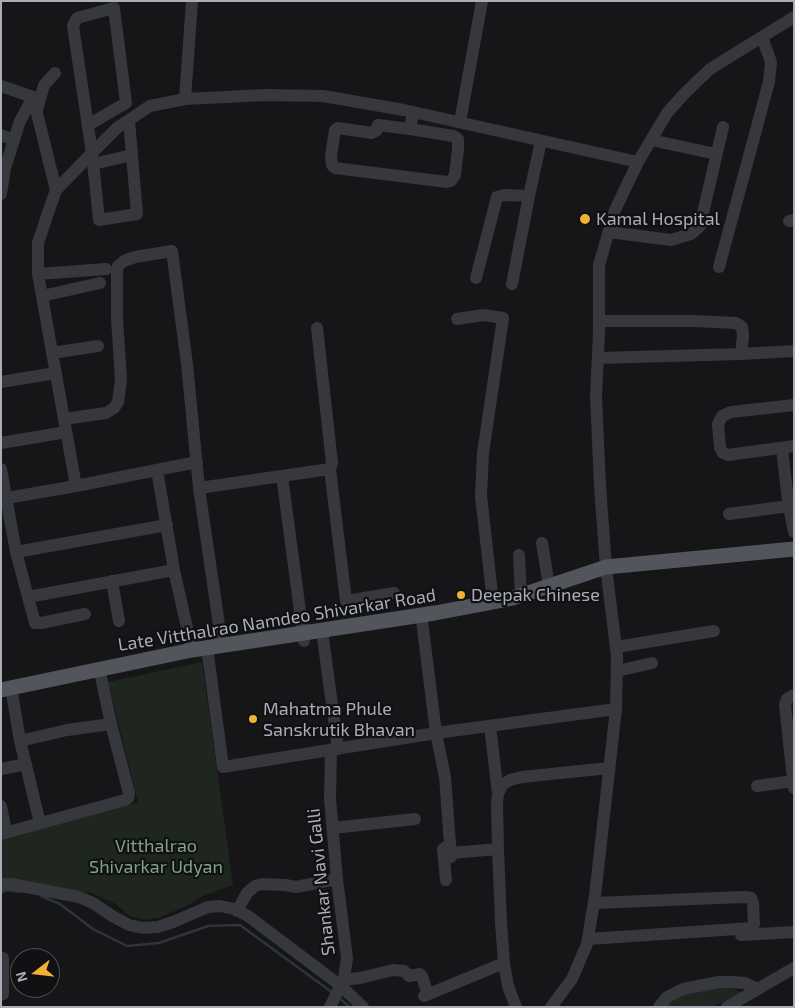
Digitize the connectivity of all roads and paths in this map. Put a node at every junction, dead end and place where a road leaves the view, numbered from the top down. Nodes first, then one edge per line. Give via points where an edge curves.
1 (192, 1) edge
2 (482, 1) edge
3 (794, 17) edge
4 (762, 37) junction
5 (55, 73) dead end
6 (1, 86) edge
7 (33, 97) junction
8 (185, 99) junction
9 (37, 110) junction
10 (413, 112) junction
11 (129, 120) junction
12 (460, 122) junction
13 (88, 125) junction
14 (723, 127) dead end
15 (410, 129) junction
16 (1, 135) edge
17 (14, 140) junction
18 (651, 140) junction
19 (541, 141) junction
20 (716, 154) junction
21 (132, 156) junction
22 (92, 158) junction
23 (638, 162) junction
24 (2, 186) edge
25 (56, 190) junction
26 (529, 196) junction
27 (608, 232) junction
28 (719, 267) dead end
29 (106, 269) dead end
30 (38, 274) junction
31 (476, 278) dead end
32 (100, 283) dead end
33 (512, 284) dead end
34 (42, 296) junction
35 (457, 319) dead end
36 (599, 321) junction
37 (317, 328) dead end
38 (98, 346) dead end
39 (794, 350) edge
40 (52, 353) junction
41 (740, 354) junction
42 (598, 358) junction
43 (56, 373) junction
44 (1, 382) edge
45 (794, 405) edge
46 (64, 419) junction
47 (66, 432) junction
48 (1, 443) edge
49 (788, 447) edge
50 (197, 462) junction
51 (1, 469) edge
52 (330, 469) junction
53 (158, 470) junction
54 (282, 476) junction
55 (76, 486) junction
56 (199, 488) junction
57 (4, 498) edge
58 (789, 506) junction
59 (729, 514) dead end
60 (166, 525) junction
61 (794, 532) edge
62 (542, 543) dead end
63 (794, 549) edge
64 (16, 552) junction
65 (518, 555) dead end
66 (794, 558) edge
67 (174, 570) junction
68 (606, 571) junction
69 (112, 581) junction
70 (549, 586) junction
71 (394, 593) dead end
72 (520, 596) junction
73 (28, 597) junction
74 (493, 602) junction
75 (85, 614) dead end
76 (119, 621) dead end
77 (422, 622) junction
78 (714, 630) dead end
79 (304, 637) junction
80 (323, 638) junction
81 (616, 647) junction
82 (192, 650) junction
83 (212, 650) junction
84 (652, 663) dead end
85 (616, 670) junction
86 (101, 676) junction
87 (5, 693) edge
88 (794, 695) edge
89 (616, 709) junction
90 (111, 724) junction
91 (490, 726) junction
92 (436, 733) junction
93 (20, 741) junction
94 (334, 749) junction
95 (26, 764) junction
96 (609, 768) junction
97 (1, 769) edge
98 (793, 782) edge
99 (757, 786) dead end
100 (794, 788) edge
101 (498, 794) junction
102 (1, 806) edge
103 (415, 819) dead end
104 (40, 823) junction
105 (333, 828) junction
106 (4, 833) edge
107 (498, 849) junction
108 (451, 853) junction
109 (337, 880) junction
110 (446, 880) dead end
111 (1, 884) edge
112 (594, 903) junction
113 (237, 911) junction
114 (794, 932) edge
115 (587, 942) junction
116 (3, 958) dead end
117 (504, 963) junction
118 (794, 968) edge
119 (342, 983) junction
120 (758, 989) junction
121 (1, 995) edge
122 (331, 1006) edge
123 (363, 1007) edge
124 (516, 1007) edge
125 (551, 1007) edge
126 (659, 1007) edge
127 (727, 1007) edge

1 - 8 street
2 - 12 street
3 - 4 street
4 - 18 street via 710,69 667,113
4 - 28 street via 771,62 769,82
5 - 9 street via 44,85
6 - 7 street
7 - 9 street
7 - 17 street
8 - 10 street via 323,96
8 - 11 street via 150,106
9 - 25 street
10 - 12 street
10 - 15 street
11 - 21 street
11 - 22 street via 117,128
12 - 19 street
13 - 13 street via 126,103 114,8 77,18 73,26
13 - 22 street
14 - 20 street
15 - 15 street via 378,125 372,133 338,128 335,130 332,165 335,168 451,181 455,175 458,138
16 - 17 street
17 - 24 street
18 - 20 street
18 - 23 street
19 - 23 street
19 - 26 street
20 - 27 street via 700,226 691,234 671,240
21 - 22 street
21 - 22 street via 137,214 99,220
22 - 25 street
23 - 27 street
25 - 30 street via 38,243
26 - 31 street via 496,197
26 - 33 street
27 - 36 street via 599,265
29 - 30 street
30 - 34 street
32 - 34 street
34 - 40 street
35 - 74 street via 483,315 503,318 483,453 481,496
36 - 41 street via 736,323 742,328
36 - 42 street
37 - 52 street via 332,463
38 - 40 street
39 - 41 street
40 - 43 street
41 - 42 street
42 - 68 street via 596,396
43 - 44 street
43 - 46 street
45 - 49 street via 731,412 722,416 718,424 720,448 728,455
46 - 47 street
46 - 50 street via 106,412 118,402 121,380 118,266 135,257 172,251
47 - 48 street
47 - 55 street
49 - 58 street
50 - 53 street
50 - 56 street
51 - 57 street
52 - 54 street
52 - 71 street via 346,601
53 - 55 street
53 - 60 street
54 - 56 street
54 - 79 street
55 - 57 street
56 - 83 street
57 - 64 street
58 - 59 street
58 - 61 street
60 - 64 street
60 - 67 street
62 - 70 street
63 - 68 main road, Late Vitthalrao Namdeo Shivarkar Road
64 - 73 street
65 - 72 street
66 - 68 main road, Late Vitthalrao Namdeo Shivarkar Road
67 - 69 street
67 - 82 street
68 - 70 main road, Late Vitthalrao Namdeo Shivarkar Road
68 - 77 main road, Late Vitthalrao Namdeo Shivarkar Road via 520,603
68 - 81 street
69 - 73 street
69 - 76 street
70 - 72 main road, Late Vitthalrao Namdeo Shivarkar Road
72 - 74 main road, Late Vitthalrao Namdeo Shivarkar Road
73 - 75 street via 35,623
74 - 79 main road, Late Vitthalrao Namdeo Shivarkar Road
77 - 80 main road, Late Vitthalrao Namdeo Shivarkar Road
77 - 92 street
78 - 81 street
79 - 80 main road, Late Vitthalrao Namdeo Shivarkar Road
79 - 83 main road, Late Vitthalrao Namdeo Shivarkar Road
80 - 94 street, Shankar Navi Galli
81 - 85 street
82 - 83 main road, Late Vitthalrao Namdeo Shivarkar Road
82 - 87 main road, Late Vitthalrao Namdeo Shivarkar Road
83 - 86 main road, Late Vitthalrao Namdeo Shivarkar Road
83 - 94 street via 223,766
84 - 85 street
85 - 89 street
86 - 87 main road, Late Vitthalrao Namdeo Shivarkar Road
86 - 90 street
87 - 93 street
88 - 98 street via 787,699 785,705
89 - 91 street
89 - 96 street
90 - 93 street
90 - 104 street via 128,798
91 - 92 street
91 - 101 street
92 - 94 street
92 - 108 street via 445,777
93 - 95 street
94 - 105 street, Shankar Navi Galli via 330,799
95 - 97 street
95 - 104 street
96 - 101 street via 510,780 502,785
96 - 112 street
98 - 99 street
98 - 100 street
101 - 107 street
102 - 106 street
103 - 105 street
104 - 106 street
105 - 109 street, Shankar Navi Galli
107 - 108 street
107 - 117 street
108 - 110 street via 447,846 443,849
109 - 113 street via 296,886 255,886
109 - 119 street, Shankar Navi Galli via 347,958
111 - 113 street via 80,897 129,925 143,928 173,922 208,907 220,906
112 - 115 street
112 - 115 street via 751,898 754,924 752,928
113 - 119 street
114 - 115 street
115 - 125 street via 572,979
116 - 121 street
117 - 119 street via 427,994 422,976 409,976 404,971 393,970
117 - 124 street
118 - 120 street
119 - 122 street, Shankar Navi Galli
119 - 123 street
120 - 126 street via 745,984 719,982 683,989 667,997
120 - 127 street

